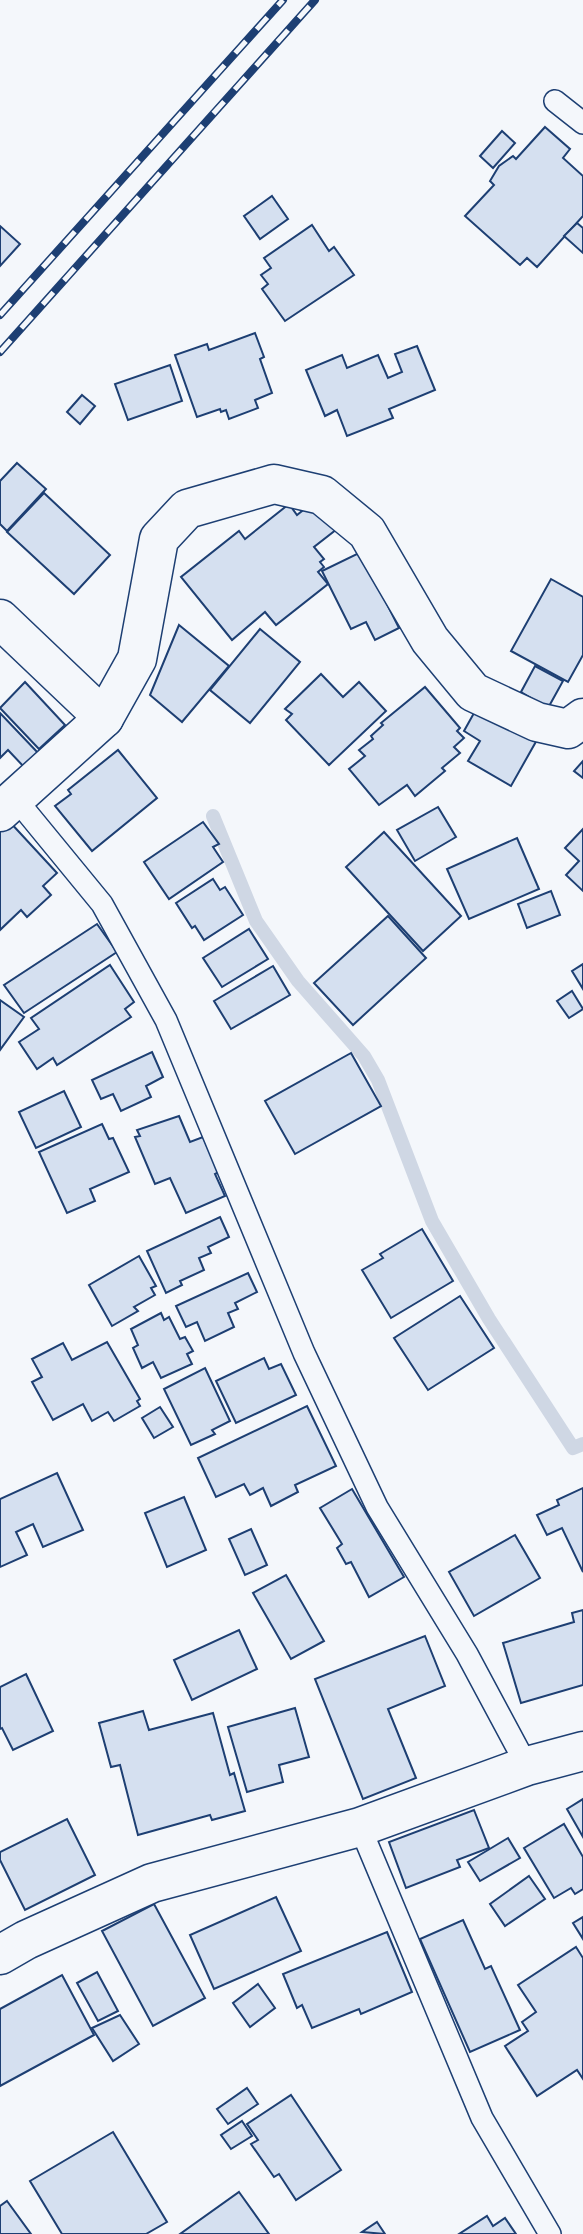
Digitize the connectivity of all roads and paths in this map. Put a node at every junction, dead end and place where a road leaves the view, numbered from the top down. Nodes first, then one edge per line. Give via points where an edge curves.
1 (555, 101) dead end
2 (583, 123) edge
3 (0, 619) edge
4 (104, 718) junction
5 (583, 718) edge
6 (8, 805) edge
7 (583, 1751) edge
8 (527, 1766) junction
9 (360, 1827) junction
10 (0, 1955) edge
11 (550, 2234) edge

1 - 2 lane
3 - 4 street
4 - 5 street via 137,659 159,539 187,509 274,484 322,495 367,531 430,640 473,692 537,722 568,729
4 - 6 street
6 - 8 lane via 102,904 166,1020 304,1353 377,1507 467,1654
7 - 8 street
8 - 9 street
9 - 10 street via 152,1883
9 - 11 lane via 482,2118

